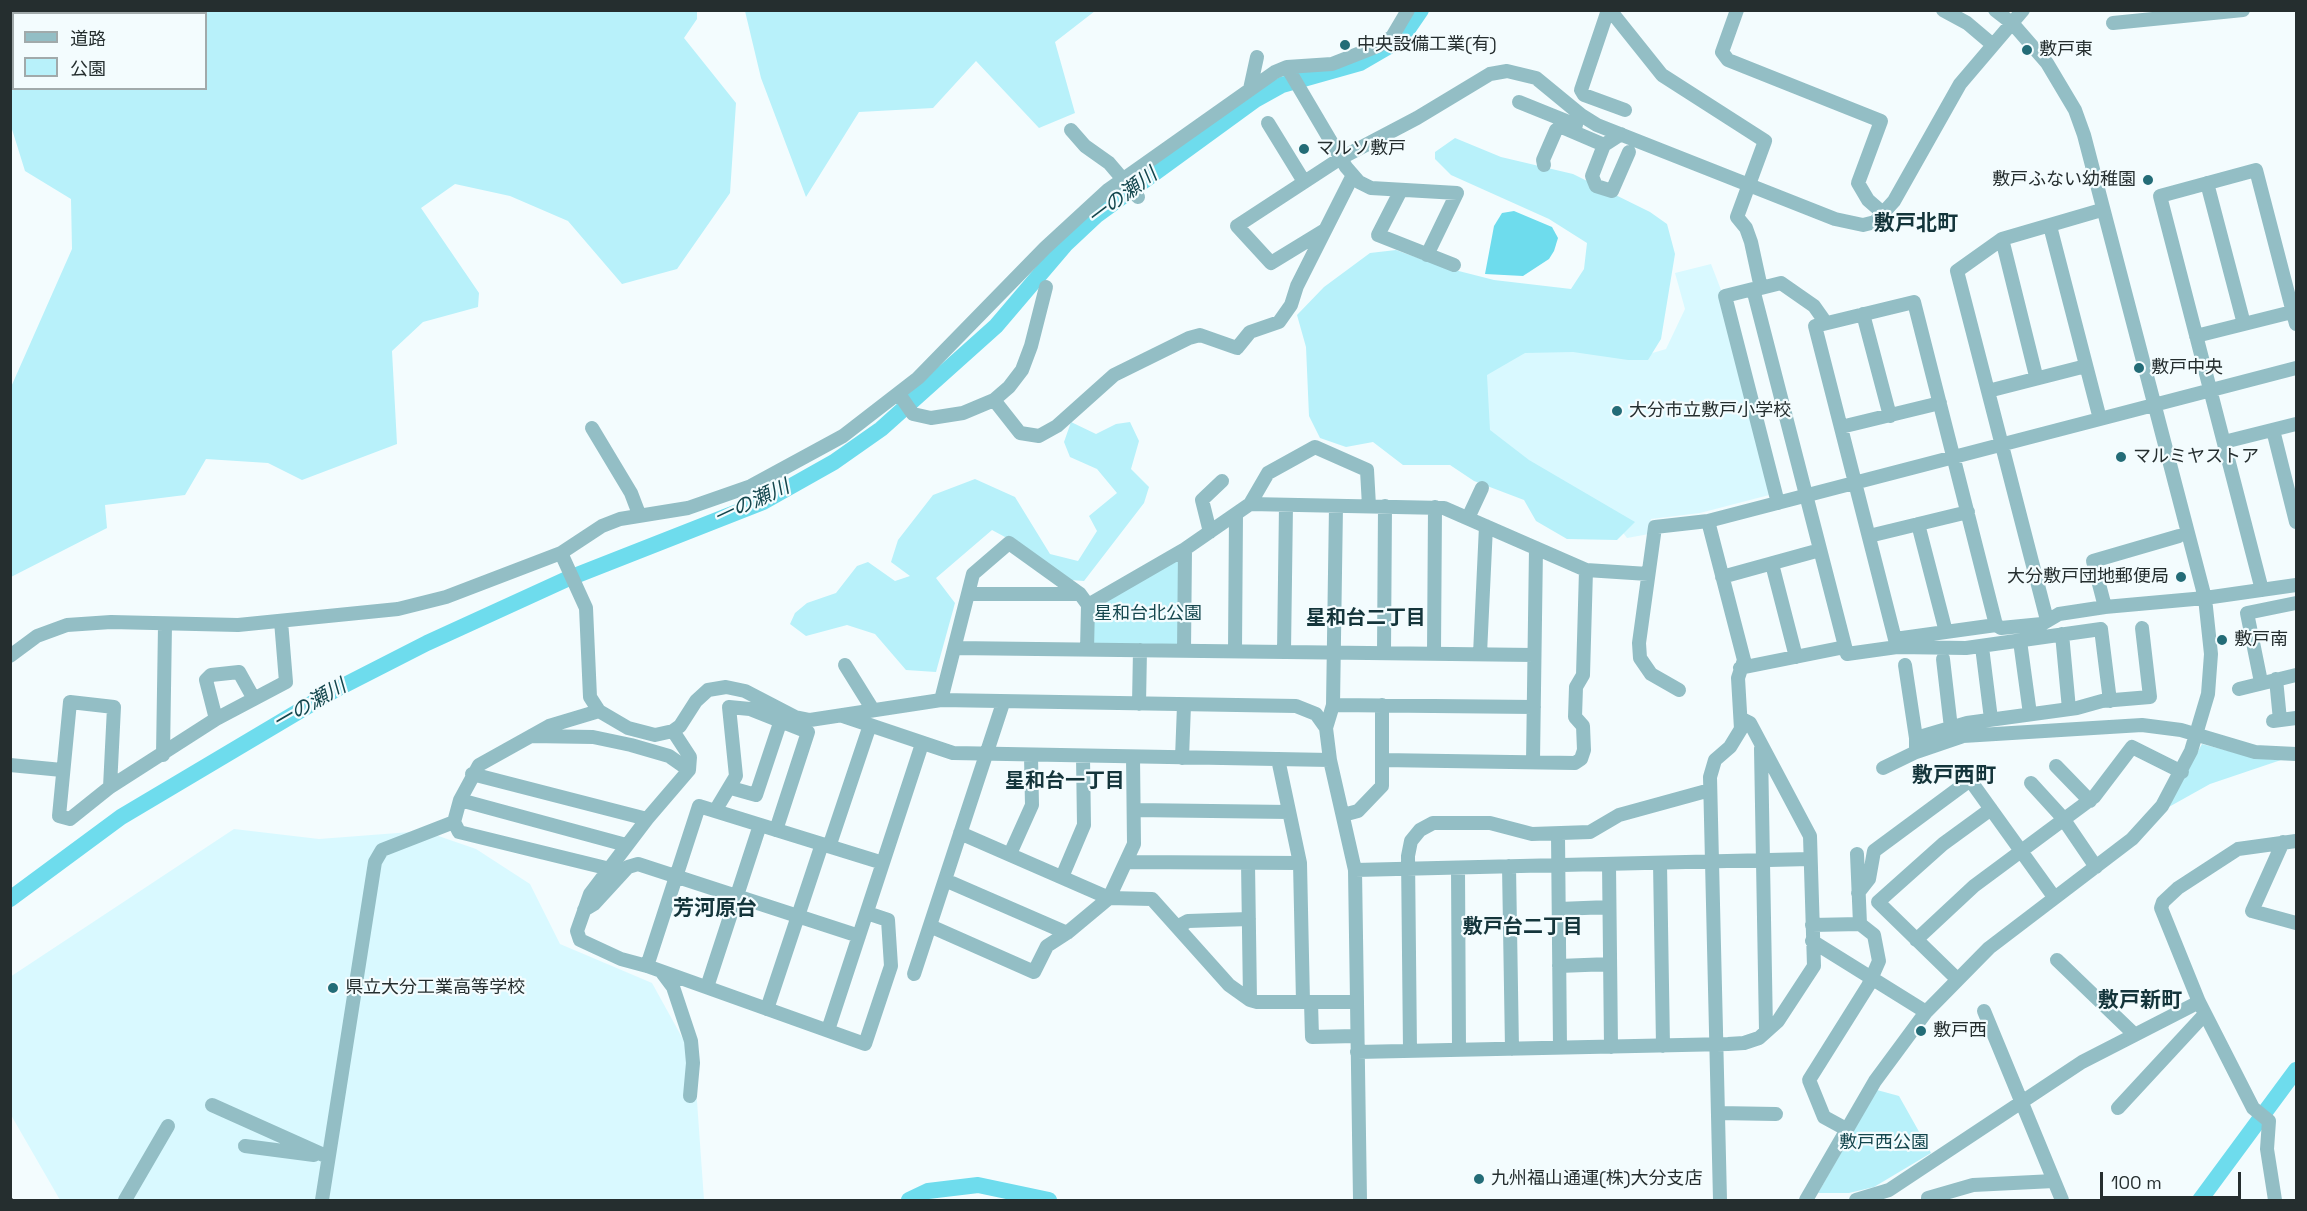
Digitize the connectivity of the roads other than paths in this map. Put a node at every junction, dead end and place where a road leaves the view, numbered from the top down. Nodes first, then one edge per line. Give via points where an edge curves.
1 (1408, 10) edge
2 (1609, 10) edge
3 (1737, 10) edge
4 (1943, 10) edge
5 (1995, 10) edge
6 (2024, 10) edge
7 (2243, 10) edge
8 (2113, 23) dead end
9 (2013, 24) junction
10 (1993, 45) junction
11 (1257, 57) dead end
12 (1288, 69) junction
13 (1250, 88) junction
14 (1519, 102) dead end
15 (1624, 110) dead end
16 (1593, 122) junction
17 (1268, 123) dead end
18 (1071, 130) dead end
19 (1621, 134) junction
20 (1604, 145) junction
21 (1629, 153) dead end
22 (1341, 158) junction
23 (1544, 165) dead end
24 (1353, 175) junction
25 (1126, 180) junction
26 (1304, 180) junction
27 (2207, 183) junction
28 (1748, 185) junction
29 (1401, 190) junction
30 (1137, 195) dead end
31 (2098, 211) dead end
32 (1884, 214) junction
33 (2050, 226) junction
34 (1325, 230) junction
35 (2002, 239) junction
36 (1427, 255) junction
37 (1454, 265) dead end
38 (1046, 287) dead end
39 (1863, 314) junction
40 (2295, 315) edge
41 (1826, 323) junction
42 (2244, 324) junction
43 (2196, 336) junction
44 (2086, 366) junction
45 (2296, 368) edge
46 (2036, 376) junction
47 (2210, 390) junction
48 (1988, 391) junction
49 (901, 397) junction
50 (994, 400) junction
51 (1940, 403) junction
52 (2156, 405) junction
53 (1890, 416) junction
54 (2100, 419) junction
55 (2296, 424) edge
56 (1841, 427) junction
57 (592, 428) dead end
58 (2273, 430) junction
59 (2224, 442) junction
60 (2002, 445) junction
61 (1954, 457) junction
62 (1222, 481) dead end
63 (1855, 483) junction
64 (1482, 488) dead end
65 (1806, 496) junction
66 (1778, 503) junction
67 (1251, 504) junction
68 (1286, 505) junction
69 (1336, 506) junction
70 (1370, 506) junction
71 (1385, 506) junction
72 (1435, 507) junction
73 (1968, 512) junction
74 (639, 514) junction
75 (1236, 514) junction
76 (1468, 518) junction
77 (1708, 521) junction
78 (2296, 522) edge
79 (1918, 524) junction
80 (1486, 526) junction
81 (1210, 532) junction
82 (1869, 536) junction
83 (2179, 536) dead end
84 (1536, 548) junction
85 (1185, 549) junction
86 (1820, 550) junction
87 (563, 558) junction
88 (1772, 564) junction
89 (1586, 570) junction
90 (1648, 574) junction
91 (1722, 577) junction
92 (2296, 585) edge
93 (2262, 590) junction
94 (968, 594) junction
95 (2205, 598) junction
96 (1084, 600) junction
97 (2296, 603) edge
98 (2105, 607) junction
99 (2047, 620) junction
100 (281, 621) junction
101 (165, 625) junction
102 (1996, 625) junction
103 (2142, 628) dead end
104 (1946, 632) junction
105 (2062, 634) junction
106 (2020, 641) junction
107 (1896, 643) junction
108 (1845, 647) junction
109 (1982, 647) junction
110 (954, 648) junction
111 (1087, 650) junction
112 (1140, 650) junction
113 (1184, 651) junction
114 (1235, 651) junction
115 (1284, 652) junction
116 (1334, 652) junction
117 (1384, 653) junction
118 (1434, 653) junction
119 (1480, 654) junction
120 (1534, 655) junction
121 (10, 656) edge
122 (1796, 657) junction
123 (1943, 659) dead end
124 (845, 665) dead end
125 (1905, 665) dead end
126 (1740, 668) junction
127 (2296, 675) edge
128 (2276, 679) junction
129 (2261, 682) junction
130 (2239, 688) dead end
131 (1679, 690) dead end
132 (254, 699) junction
133 (941, 700) junction
134 (2110, 700) junction
135 (1003, 703) junction
136 (1138, 704) junction
137 (1184, 705) junction
138 (1333, 705) junction
139 (1382, 705) junction
140 (1534, 707) junction
141 (2069, 709) junction
142 (873, 710) junction
143 (599, 711) junction
144 (2030, 714) junction
145 (843, 716) junction
146 (2296, 718) edge
147 (216, 719) junction
148 (1742, 719) junction
149 (1991, 719) junction
150 (780, 723) junction
151 (870, 725) junction
152 (807, 726) junction
153 (1326, 728) junction
154 (1951, 728) junction
155 (673, 731) junction
156 (2198, 734) junction
157 (529, 736) junction
158 (1916, 738) junction
159 (922, 744) junction
160 (1761, 746) junction
161 (1916, 752) junction
162 (2296, 754) edge
163 (163, 755) junction
164 (986, 755) junction
165 (1031, 756) junction
166 (1083, 757) junction
167 (1133, 757) junction
168 (1182, 758) junction
169 (1278, 759) junction
170 (1330, 760) junction
171 (1382, 760) junction
172 (1533, 761) junction
173 (10, 765) edge
174 (2056, 766) dead end
175 (1883, 768) dead end
176 (62, 770) junction
177 (689, 770) junction
178 (2182, 772) junction
179 (472, 774) junction
180 (2031, 783) dead end
181 (110, 787) junction
182 (731, 788) junction
183 (1710, 790) junction
184 (460, 800) junction
185 (2090, 801) junction
186 (1990, 809) junction
187 (1134, 810) junction
188 (715, 811) junction
189 (1289, 812) junction
190 (1343, 815) junction
191 (647, 819) junction
192 (2063, 821) junction
193 (454, 822) junction
194 (760, 825) junction
195 (776, 830) junction
196 (960, 833) junction
197 (1558, 835) junction
198 (2290, 841) edge
199 (826, 843) junction
200 (626, 845) junction
201 (2020, 850) junction
202 (1010, 854) junction
203 (1857, 854) dead end
204 (1810, 859) junction
205 (1762, 860) junction
206 (1127, 862) junction
207 (1712, 862) junction
208 (883, 863) junction
209 (1248, 863) junction
210 (1300, 863) junction
211 (1660, 863) junction
212 (1609, 864) junction
213 (1558, 865) junction
214 (1509, 866) junction
215 (2096, 867) junction
216 (1458, 868) junction
217 (610, 869) junction
218 (1407, 869) junction
219 (1355, 870) junction
220 (676, 876) junction
221 (1062, 877) junction
222 (945, 880) junction
223 (1858, 893) junction
224 (736, 896) junction
225 (2054, 897) junction
226 (1109, 898) junction
227 (1609, 907) junction
228 (1559, 909) junction
229 (584, 910) junction
230 (867, 913) junction
231 (798, 916) junction
232 (1249, 919) junction
233 (2296, 923) edge
234 (1860, 924) junction
235 (1812, 925) junction
236 (930, 926) junction
237 (1177, 927) junction
238 (1067, 933) junction
239 (859, 936) junction
240 (1916, 940) junction
241 (1812, 941) junction
242 (2057, 960) dead end
243 (1610, 964) junction
244 (647, 966) junction
245 (1559, 966) junction
246 (661, 971) junction
247 (914, 974) dead end
248 (1870, 977) junction
249 (1956, 978) junction
250 (707, 987) junction
251 (1250, 1000) junction
252 (1307, 1002) junction
253 (1356, 1002) junction
254 (2202, 1008) junction
255 (767, 1009) junction
256 (1984, 1011) dead end
257 (1926, 1012) junction
258 (828, 1030) junction
259 (1766, 1031) junction
260 (2135, 1035) junction
261 (1356, 1036) junction
262 (1716, 1045) junction
263 (1663, 1046) junction
264 (1611, 1047) junction
265 (1560, 1048) junction
266 (1512, 1049) junction
267 (1459, 1050) junction
268 (1410, 1051) junction
269 (1357, 1052) junction
270 (690, 1096) dead end
271 (2021, 1102) junction
272 (212, 1105) dead end
273 (2118, 1108) dead end
274 (1718, 1113) junction
275 (1776, 1114) dead end
276 (168, 1126) dead end
277 (1846, 1129) junction
278 (245, 1146) dead end
279 (328, 1156) junction
280 (1916, 1173) junction
281 (2054, 1181) junction
282 (125, 1200) edge
283 (322, 1200) edge
284 (1360, 1200) edge
285 (1720, 1200) edge
286 (1806, 1200) edge
287 (1856, 1200) edge
288 (1925, 1200) edge
289 (2062, 1200) edge
290 (2275, 1200) edge

1 - 12 street via 1392,37 1378,46 1332,64
2 - 15 street via 1581,90 1584,95
2 - 28 street via 1662,75 1765,141
3 - 32 street via 1722,52 1728,60 1881,121 1858,183 1868,200
4 - 10 street via 1967,23
5 - 9 street
6 - 9 street
7 - 8 street
9 - 10 street
9 - 52 street via 2047,63 2075,110
10 - 32 street via 1960,84
11 - 13 street
12 - 13 street
12 - 22 street
13 - 25 street
14 - 16 street via 1589,130
16 - 19 street
16 - 22 street via 1536,78 1507,71 1490,74
17 - 26 street
18 - 25 street
19 - 20 street
19 - 28 street
20 - 21 street via 1592,176 1596,186 1612,191
20 - 23 street via 1562,127 1556,130
22 - 24 street
22 - 26 street
24 - 29 street via 1371,188
24 - 34 street
25 - 30 street
25 - 49 street via 1066,227
26 - 34 street via 1237,226 1270,263
27 - 40 street via 2256,170
27 - 42 street
27 - 43 street via 2160,196
28 - 32 street via 1851,224 1875,222
28 - 41 street via 1737,216 1751,242 1761,288 1781,283 1814,306
29 - 36 street via 1378,235
29 - 36 street via 1457,192
31 - 33 street
33 - 35 street
33 - 44 street
34 - 50 street via 1286,313 1279,322 1251,332 1237,348 1200,335 1189,338 1114,375 1058,426 1039,436 1020,433
35 - 46 street
35 - 48 street via 1957,271
36 - 37 street
38 - 50 street via 1022,370
39 - 41 street
39 - 51 street via 1914,302
39 - 53 street
40 - 42 street
41 - 56 street via 1815,326
42 - 43 street
43 - 47 street
44 - 46 street
44 - 54 street
45 - 47 street
46 - 48 street
47 - 52 street
47 - 59 street
48 - 60 street
49 - 50 street via 920,417 971,411
49 - 74 street via 843,436 751,486 688,508
51 - 53 street
51 - 61 street
52 - 54 street
52 - 95 street
53 - 56 street
54 - 60 street
55 - 58 street
56 - 63 street
57 - 74 street via 631,493
58 - 59 street
58 - 78 street
59 - 93 street
60 - 61 street
60 - 99 street
61 - 63 street
61 - 73 street
62 - 81 street via 1202,500
63 - 65 street
63 - 82 street
64 - 76 street
65 - 66 street
65 - 66 street via 1753,289 1725,296
65 - 86 street
66 - 77 street
67 - 68 street
67 - 70 street via 1268,473 1315,447 1367,470
67 - 75 street
68 - 69 street
68 - 115 street
69 - 70 street
69 - 116 street
70 - 71 street
71 - 72 street
71 - 117 street
72 - 76 street
72 - 118 street
73 - 79 street
73 - 102 street
74 - 87 street via 602,526
75 - 81 street
75 - 114 street
76 - 80 street
77 - 90 street via 1655,527
77 - 91 street
79 - 82 street
79 - 104 street
80 - 84 street
80 - 119 street
81 - 85 street
82 - 107 street
83 - 98 street via 2093,561
84 - 89 street
84 - 120 street
85 - 96 street
85 - 113 street
86 - 88 street
86 - 108 street
87 - 100 street via 398,609
87 - 143 street via 586,608 590,697
88 - 91 street
88 - 122 street
89 - 90 street
89 - 172 street via 1583,675 1576,687 1575,717 1583,726 1584,750 1575,763
90 - 131 street via 1640,658 1657,680
91 - 126 street via 1744,660
92 - 93 street
93 - 95 street
94 - 96 street
94 - 96 street via 973,574 1009,543
94 - 110 street
95 - 98 street
95 - 156 street via 2210,673
96 - 111 street
97 - 129 street via 2247,613
98 - 99 street
99 - 102 street via 2032,625
100 - 101 street
100 - 132 street via 286,682
101 - 121 street via 67,625 37,636
101 - 163 street
102 - 104 street
103 - 134 street via 2150,697
104 - 107 street
105 - 106 street
105 - 134 street via 2102,629
105 - 141 street
106 - 109 street
106 - 144 street
107 - 108 street via 1847,654
107 - 109 street
108 - 122 street
109 - 149 street
110 - 111 street
110 - 133 street
111 - 112 street
112 - 113 street
112 - 136 street
113 - 114 street
114 - 115 street
115 - 116 street
116 - 117 street
116 - 138 street
117 - 118 street
118 - 119 street
119 - 120 street
120 - 140 street
122 - 126 street
123 - 154 street
124 - 142 street
125 - 158 street
126 - 148 street
127 - 128 street
128 - 129 street
128 - 146 street via 2277,720
129 - 130 street
132 - 147 street
132 - 147 street via 239,672 211,675 206,680
133 - 135 street
133 - 142 street
134 - 141 street
135 - 136 street
135 - 164 street
136 - 137 street
137 - 153 street via 1296,706 1316,714
137 - 168 street
138 - 139 street
138 - 153 street
139 - 140 street
139 - 171 street
140 - 172 street
141 - 144 street
142 - 145 street
143 - 155 street via 628,728 656,735
143 - 157 street
144 - 149 street
145 - 151 street
145 - 152 street
147 - 163 street
148 - 160 street via 1750,723
148 - 183 street via 1736,740 1711,767
149 - 154 street
150 - 152 street
150 - 182 street via 756,795
150 - 182 street via 750,709 729,707 736,767
151 - 159 street
151 - 199 street
152 - 155 street via 745,691 726,687 708,690
152 - 195 street
153 - 170 street
154 - 158 street
155 - 177 street via 690,757
156 - 161 street via 2142,724 1982,734 1963,736
156 - 162 street via 2255,752
156 - 178 street
157 - 177 street via 593,737 631,744 669,756
157 - 179 street via 479,765
158 - 161 street
159 - 164 street via 953,753
159 - 208 street
160 - 204 street via 1810,836
160 - 205 street
161 - 175 street
163 - 181 street
164 - 165 street
164 - 196 street
165 - 166 street
165 - 202 street via 1032,805
166 - 167 street
166 - 221 street via 1084,825
167 - 168 street
167 - 187 street
168 - 169 street
169 - 170 street
169 - 189 street
170 - 190 street
171 - 172 street
171 - 190 street via 1382,786 1359,811
173 - 176 street
174 - 185 street
176 - 181 street via 59,816 69,819
176 - 181 street via 70,702 114,707
177 - 191 street
178 - 185 street via 2132,747
178 - 215 street via 2144,827
179 - 184 street
179 - 191 street
180 - 192 street
182 - 188 street
183 - 197 street via 1619,815 1590,832
183 - 207 street
184 - 193 street
184 - 200 street
185 - 192 street
186 - 201 street
186 - 223 street via 1970,780 1874,851 1869,879
186 - 240 street via 1943,843 1878,902
187 - 189 street
187 - 206 street via 1134,844
188 - 194 street
188 - 220 street via 699,806
189 - 210 street
190 - 219 street
191 - 200 street
192 - 201 street
192 - 215 street
193 - 217 street via 459,832
193 - 279 street via 382,850 375,862
194 - 195 street
194 - 224 street
195 - 199 street
196 - 202 street
196 - 222 street
197 - 213 street
197 - 218 street via 1521,833 1490,822 1433,823 1411,841
198 - 233 street via 2252,911
198 - 254 street via 2238,849 2163,902 2163,918
199 - 208 street
199 - 231 street
200 - 217 street
201 - 225 street
201 - 240 street
202 - 221 street
203 - 223 street
204 - 205 street
204 - 235 street
205 - 207 street
205 - 259 street
206 - 209 street
206 - 226 street
207 - 211 street
207 - 262 street
208 - 230 street
209 - 210 street
209 - 232 street
210 - 252 street
211 - 212 street
211 - 263 street
212 - 213 street
212 - 227 street
213 - 214 street
213 - 228 street
214 - 216 street
214 - 266 street
215 - 225 street
216 - 218 street
216 - 267 street
217 - 229 street via 590,894
218 - 219 street
218 - 268 street
219 - 253 street
220 - 224 street
220 - 229 street via 638,864 628,867
220 - 244 street
221 - 226 street
222 - 236 street
222 - 238 street
223 - 234 street
224 - 231 street
224 - 250 street
225 - 249 street
226 - 237 street via 1152,900
226 - 238 street
227 - 228 street
227 - 243 street
228 - 245 street
229 - 244 street via 577,931 580,940
230 - 239 street
230 - 258 street via 888,920 891,966 865,1044
231 - 239 street
231 - 255 street
232 - 237 street via 1188,921
232 - 251 street
234 - 235 street
234 - 248 street via 1874,934 1879,961
235 - 241 street
236 - 238 street via 1034,972 1047,946
236 - 247 street
237 - 251 street via 1229,985
239 - 258 street
240 - 249 street
241 - 248 street
241 - 259 street via 1814,966 1778,1021
242 - 260 street
243 - 245 street
243 - 264 street
244 - 246 street
245 - 265 street
246 - 250 street
246 - 270 street via 674,987 691,1041
248 - 257 street
248 - 277 street via 1809,1080 1824,1117
249 - 257 street
250 - 255 street
251 - 252 street
252 - 253 street
252 - 261 street via 1312,1037
253 - 261 street
254 - 260 street
254 - 273 street
254 - 290 street via 2253,1108 2269,1121 2267,1149
255 - 258 street
256 - 271 street
257 - 277 street via 1875,1081
259 - 262 street via 1744,1043
260 - 271 street via 2082,1062
261 - 269 street
262 - 263 street
262 - 274 street
263 - 264 street
264 - 265 street
265 - 266 street
266 - 267 street
267 - 268 street
268 - 269 street
269 - 284 street
271 - 280 street
271 - 281 street
272 - 279 street
274 - 275 street
274 - 285 street
276 - 282 street
277 - 286 street
278 - 279 street
279 - 283 street
280 - 287 street via 1889,1190
280 - 288 street
281 - 288 street via 1973,1185
281 - 289 street

